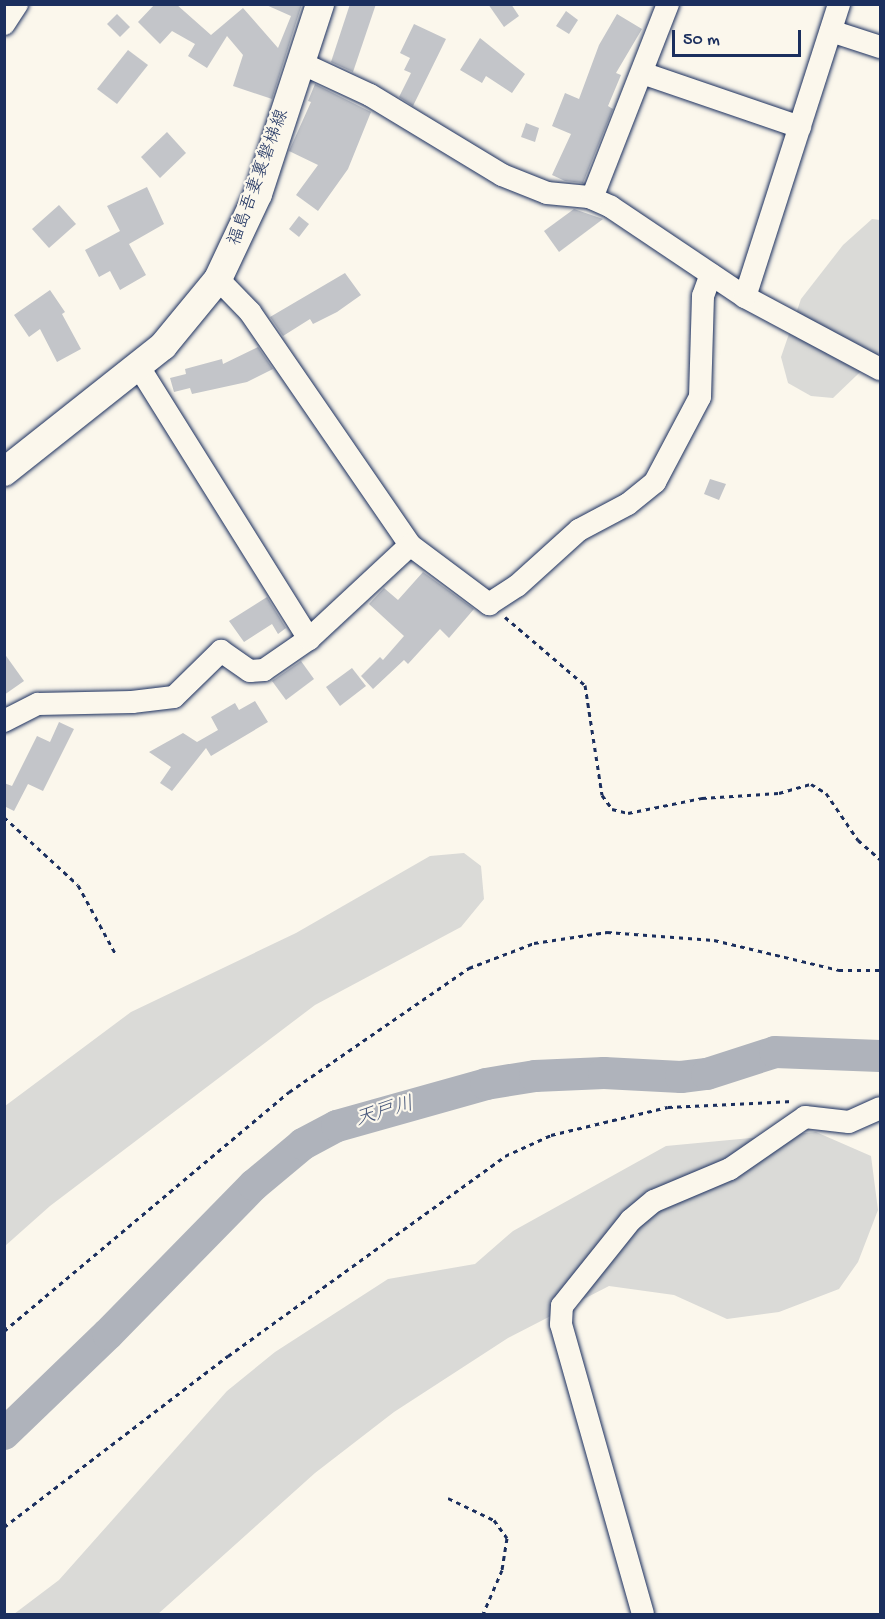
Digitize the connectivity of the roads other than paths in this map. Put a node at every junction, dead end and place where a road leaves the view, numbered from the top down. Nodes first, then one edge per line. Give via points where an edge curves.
1 (17, 4) edge
2 (320, 4) edge
3 (668, 4) edge
4 (839, 4) edge
5 (4, 24) edge
6 (831, 31) junction
7 (880, 47) edge
8 (301, 63) junction
9 (642, 73) junction
10 (800, 127) junction
11 (592, 198) junction
12 (711, 274) junction
13 (218, 279) junction
14 (745, 297) junction
15 (139, 367) junction
16 (880, 369) edge
17 (4, 472) edge
18 (410, 545) junction
19 (309, 639) junction
20 (4, 721) edge
21 (880, 1108) edge
22 (643, 1614) edge

1 - 5 street
2 - 8 main road, 福島吾妻裏磐梯線
3 - 9 street
4 - 6 street
6 - 7 street
6 - 10 street
8 - 11 street via 370,95 502,175 547,193
8 - 13 main road, 福島吾妻裏磐梯線 via 258,194
9 - 10 street
9 - 11 street
10 - 14 street
11 - 12 street
12 - 14 street
12 - 18 street via 703,296 700,397 655,482 628,504 579,530 517,586 489,604
13 - 15 main road, 福島吾妻裏磐梯線 via 194,313
13 - 18 street via 250,312
14 - 16 street
15 - 17 main road, 福島吾妻裏磐梯線
15 - 19 street
18 - 19 street
19 - 20 street via 257,673 221,651 174,697 38,704
21 - 22 street via 849,1122 805,1117 730,1169 654,1201 631,1220 562,1306 561,1324

